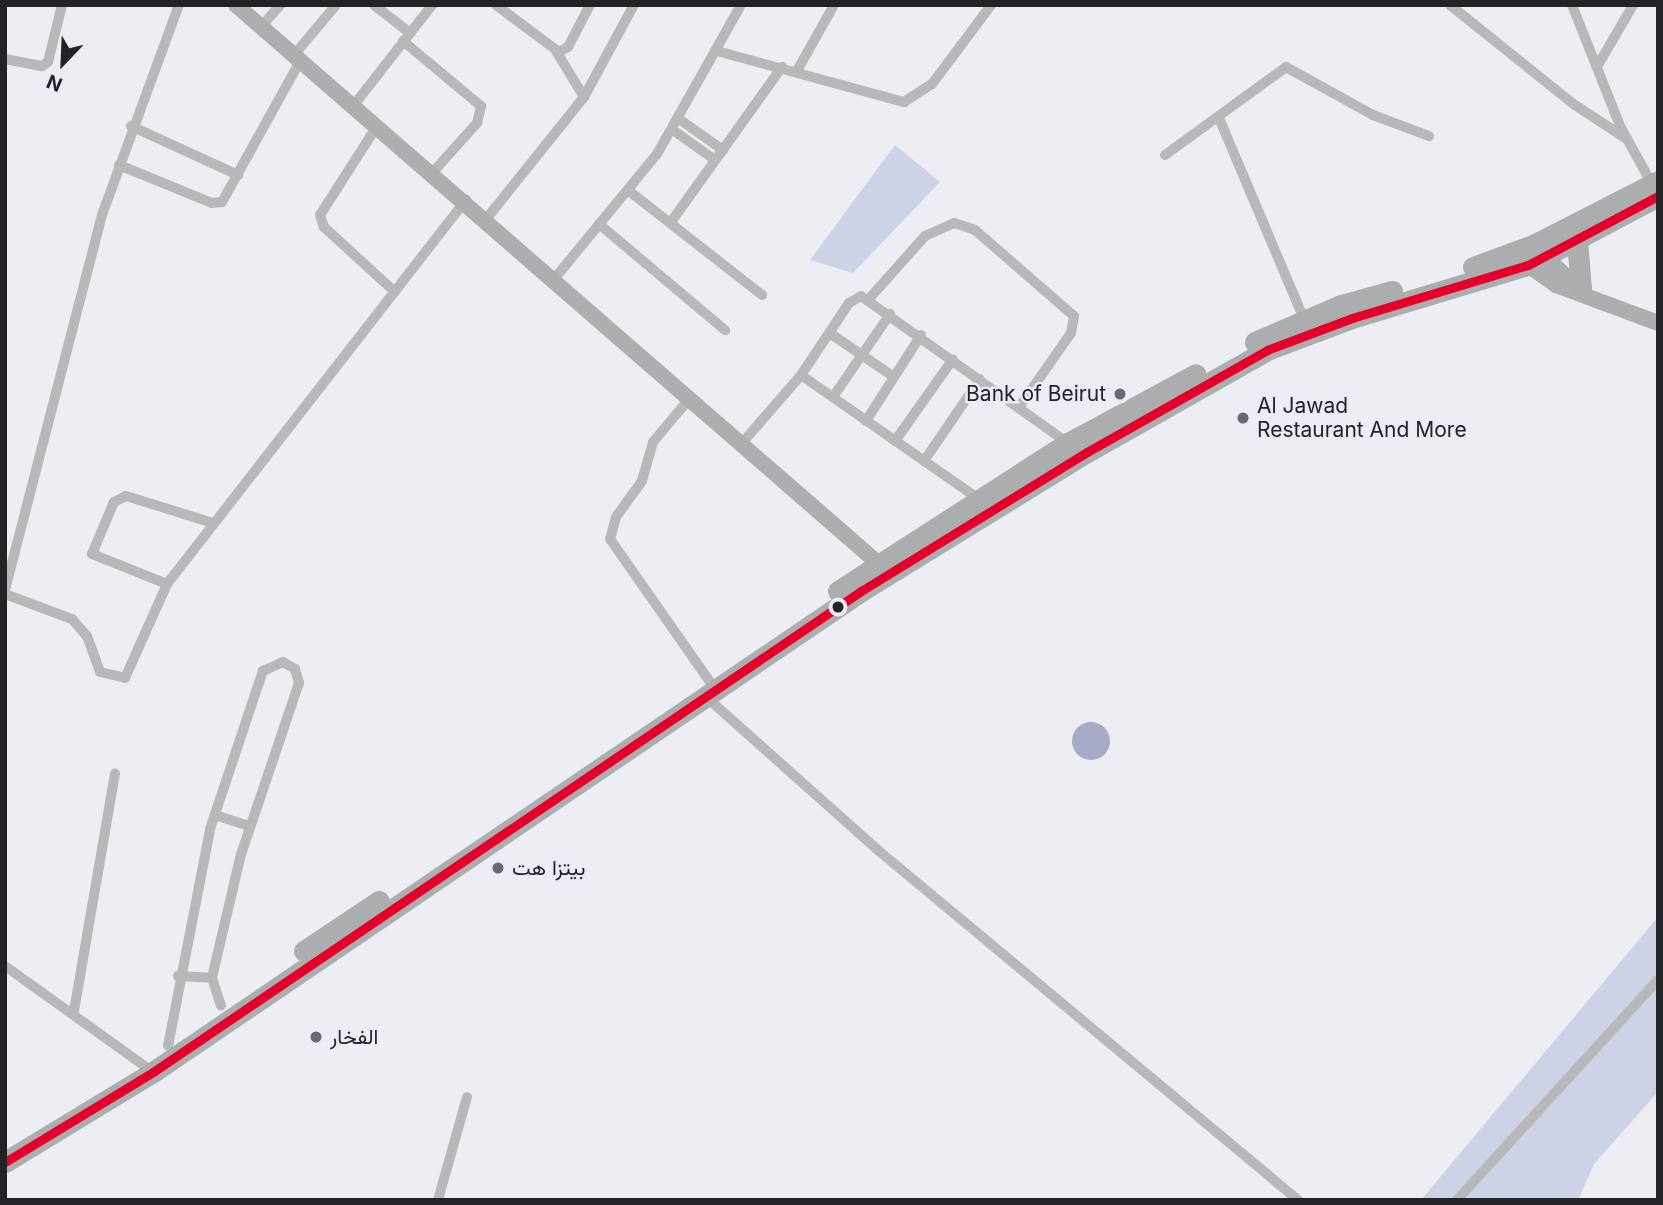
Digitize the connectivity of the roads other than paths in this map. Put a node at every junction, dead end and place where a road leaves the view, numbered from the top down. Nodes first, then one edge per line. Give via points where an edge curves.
1 (61, 5) edge
2 (179, 5) edge
3 (236, 5) edge
4 (280, 5) edge
5 (336, 5) edge
6 (374, 5) edge
7 (432, 5) edge
8 (496, 5) edge
9 (590, 5) edge
10 (634, 5) edge
11 (741, 5) edge
12 (834, 5) edge
13 (991, 5) edge
14 (1450, 5) edge
15 (1572, 5) edge
16 (1633, 5) edge
17 (261, 27) junction
18 (407, 37) junction
19 (556, 51) junction
20 (717, 51) junction
21 (297, 58) junction
22 (5, 59) edge
23 (1598, 65) junction
24 (782, 67) junction
25 (798, 69) junction
26 (584, 97) junction
27 (354, 105) junction
28 (1219, 118) junction
29 (679, 119) junction
30 (131, 126) junction
31 (377, 126) junction
32 (673, 130) junction
33 (1429, 136) dead end
34 (1627, 139) junction
35 (723, 150) junction
36 (1166, 155) dead end
37 (715, 160) junction
38 (119, 165) junction
39 (434, 171) junction
40 (238, 175) junction
41 (1656, 187) edge
42 (629, 191) junction
43 (466, 200) junction
44 (487, 218) junction
45 (671, 222) junction
46 (599, 224) junction
47 (1577, 241) junction
48 (1530, 255) junction
49 (555, 278) junction
50 (1583, 291) junction
51 (395, 292) junction
52 (762, 295) dead end
53 (868, 300) junction
54 (890, 314) junction
55 (1304, 319) junction
56 (1658, 323) edge
57 (725, 330) dead end
58 (831, 334) junction
59 (921, 335) junction
60 (863, 354) junction
61 (953, 359) junction
62 (801, 375) junction
63 (894, 377) junction
64 (980, 379) junction
65 (833, 397) junction
66 (690, 398) junction
67 (1020, 405) junction
68 (866, 421) junction
69 (895, 441) junction
70 (743, 442) junction
71 (1068, 443) junction
72 (925, 461) junction
73 (979, 499) junction
74 (213, 523) junction
75 (885, 568) junction
76 (167, 584) junction
77 (5, 592) edge
78 (707, 689) junction
79 (115, 775) dead end
80 (215, 816) junction
81 (248, 826) junction
82 (5, 966) edge
83 (178, 976) junction
84 (212, 978) junction
85 (1658, 980) edge
86 (74, 1011) junction
87 (213, 1016) junction
88 (168, 1046) junction
89 (149, 1068) junction
90 (467, 1097) dead end
91 (5, 1162) edge
92 (438, 1200) edge
93 (1298, 1200) edge
94 (1457, 1200) edge

1 - 22 street via 48,62
2 - 30 street
3 - 17 main road
4 - 17 street
5 - 21 street
6 - 18 street
7 - 18 street
8 - 19 street
9 - 19 street via 568,47
10 - 26 street
11 - 20 street
12 - 25 street
13 - 25 street via 932,84 904,102
14 - 34 street via 1575,105
15 - 23 street
16 - 23 street
17 - 21 main road
18 - 27 street
18 - 39 street via 481,106 477,123
19 - 26 street
20 - 24 street
20 - 29 street
21 - 27 main road
21 - 40 street
23 - 34 street
24 - 25 street
24 - 35 street
26 - 44 street
27 - 31 main road
28 - 33 street via 1286,67 1373,115
28 - 36 street
28 - 55 street
29 - 32 street
29 - 35 street
30 - 38 street
30 - 40 street
31 - 39 main road
31 - 51 street via 320,215 324,227
32 - 37 street
32 - 42 street
34 - 41 street
35 - 37 street
37 - 45 street
38 - 40 street via 212,203 222,202
38 - 77 street
39 - 43 main road
41 - 47 highway
41 - 48 highway
42 - 45 street
42 - 46 street
43 - 44 main road
43 - 51 street
44 - 49 main road
45 - 52 street
46 - 49 street
46 - 57 street
47 - 48 highway
47 - 50 highway
48 - 50 main road via 1556,285
48 - 55 highway
48 - 75 highway via 1267,350
49 - 66 main road
50 - 56 main road
51 - 74 street
53 - 54 street
53 - 58 street via 855,297
53 - 67 street via 925,236 961,222 975,230 1074,316 1071,333
54 - 59 street
54 - 60 street
55 - 71 highway
58 - 60 street
58 - 62 street
59 - 61 street
59 - 63 street
60 - 63 street
60 - 65 street
61 - 64 street
61 - 69 street
62 - 65 street
62 - 70 street
63 - 68 street
64 - 67 street
64 - 72 street
65 - 68 street
66 - 70 main road
66 - 78 street via 653,442 642,481 616,517 610,539
67 - 71 street
68 - 69 street
69 - 72 street
70 - 75 main road
71 - 73 highway
72 - 73 street
73 - 75 highway
74 - 76 street
74 - 76 street via 126,496 114,502 92,554
75 - 78 highway
76 - 77 street via 125,678 119,680 100,672 88,636 72,619
78 - 87 highway via 268,984
78 - 93 street via 879,851
79 - 86 street
80 - 81 street
80 - 81 street via 263,671 275,662 289,664 299,683
80 - 83 street
81 - 84 street
82 - 86 street
83 - 84 street
83 - 88 street
84 - 87 street
85 - 94 street
86 - 89 street
87 - 88 highway
87 - 89 highway
88 - 89 highway
89 - 91 highway
90 - 92 street

